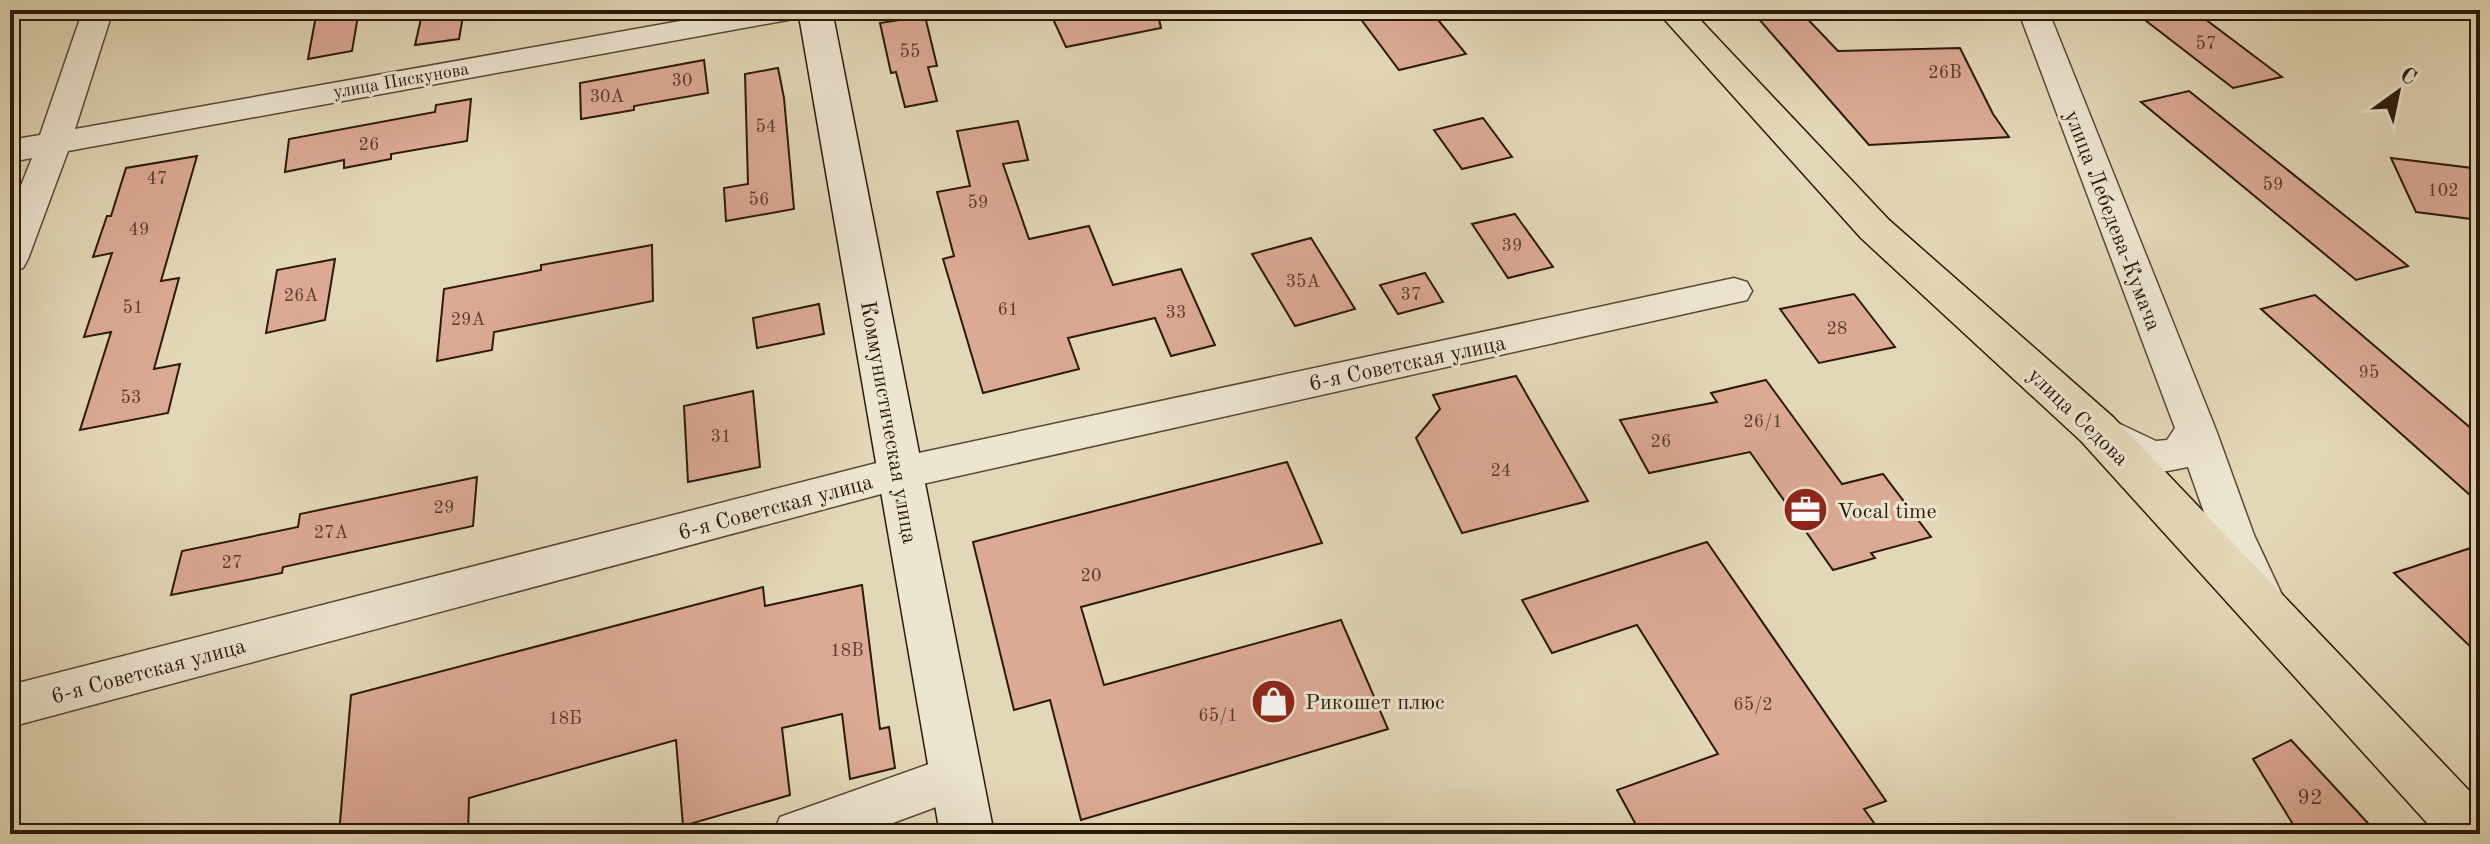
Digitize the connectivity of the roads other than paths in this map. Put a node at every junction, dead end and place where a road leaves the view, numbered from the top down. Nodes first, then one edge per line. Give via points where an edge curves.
1 (98, 10) edge
2 (793, 10) edge
3 (815, 10) edge
4 (1673, 10) edge
5 (2033, 10) edge
6 (54, 143) junction
7 (10, 151) edge
8 (10, 259) edge
9 (1734, 291) dead end
10 (2097, 429) junction
11 (2196, 430) junction
12 (900, 473) junction
13 (2269, 614) junction
14 (10, 706) edge
15 (957, 777) junction
16 (798, 834) edge
17 (967, 834) edge
18 (2473, 834) edge

1 - 6 street
2 - 6 street, улица Пискунова
3 - 12 street, Коммунистическая улица
4 - 10 main road, улица Седова via 1875,229
5 - 11 street, улица Лебедева-Кумача
6 - 7 street, улица Пискунова
6 - 8 street
9 - 12 street, 6-я Советская улица
10 - 11 street via 2152,458 2179,454
10 - 13 main road, улица Седова
11 - 13 street, улица Лебедева-Кумача via 2233,535
12 - 14 street, 6-я Советская улица
12 - 15 street, Коммунистическая улица
13 - 18 main road, улица Седова
15 - 16 street
15 - 17 street, Коммунистическая улица

